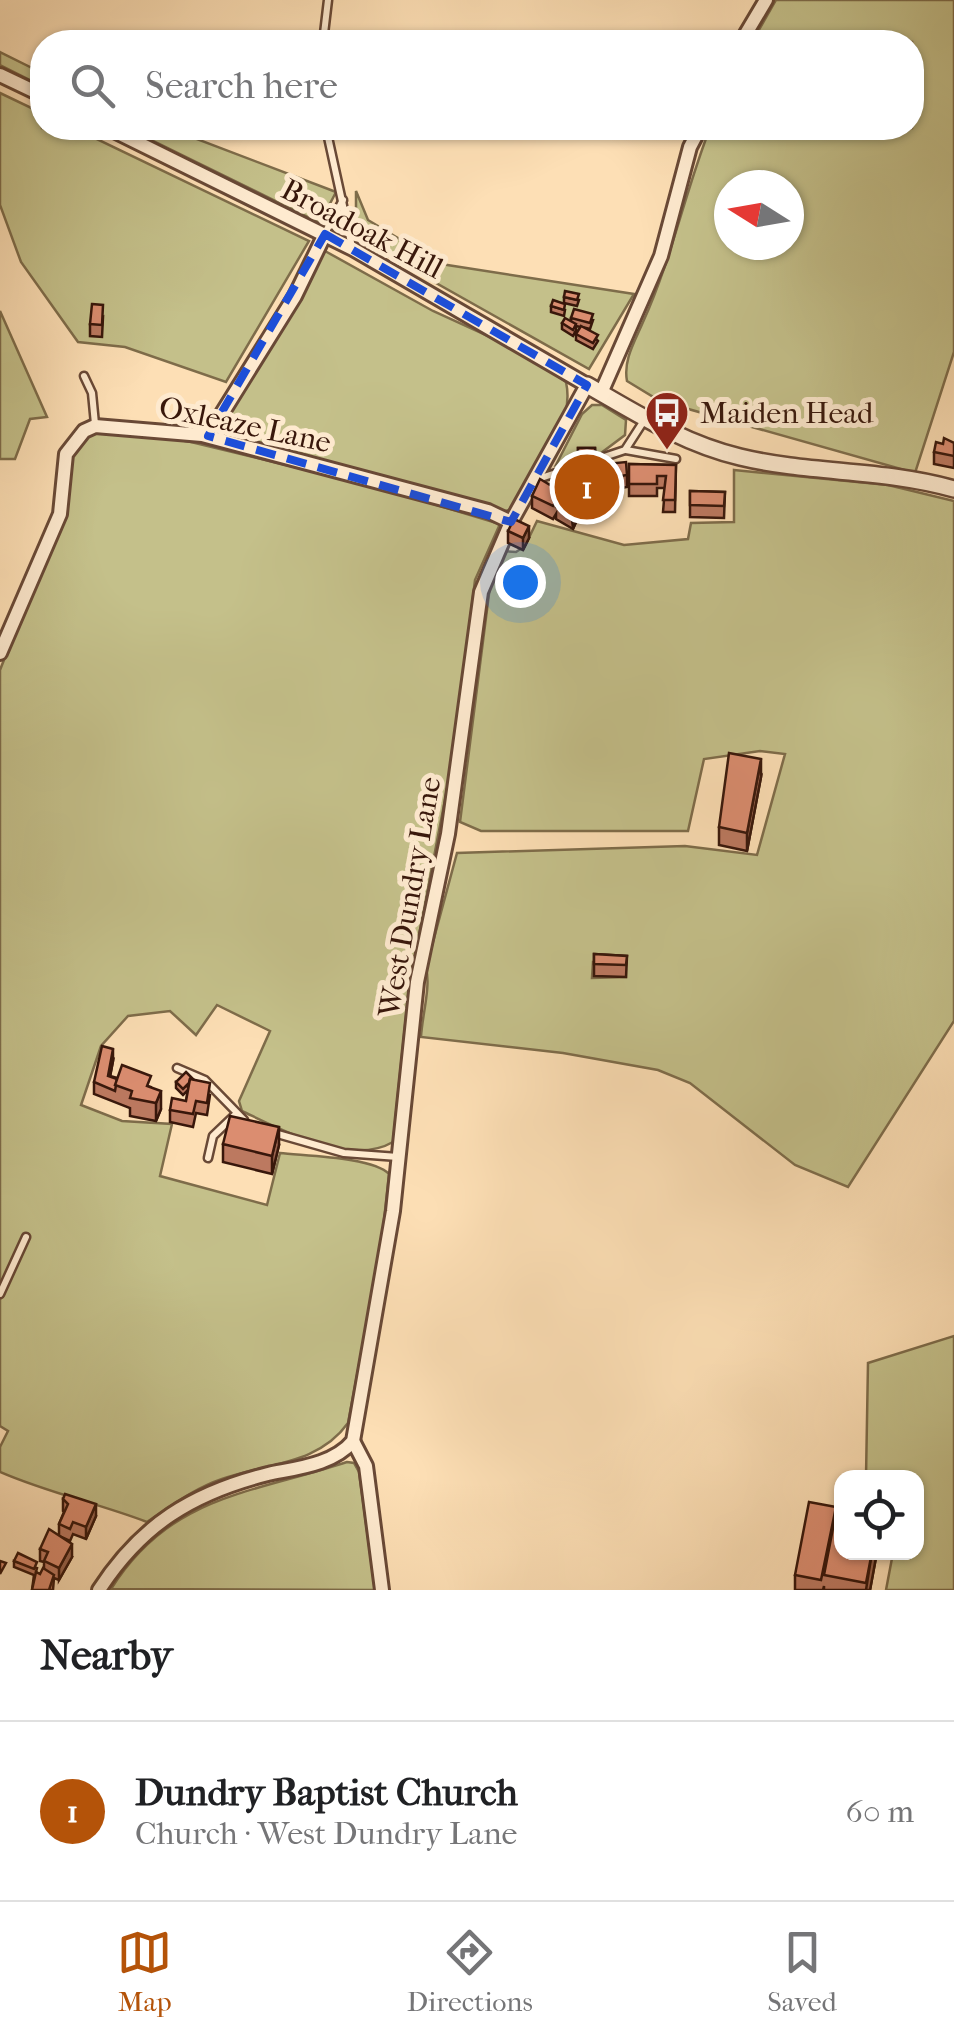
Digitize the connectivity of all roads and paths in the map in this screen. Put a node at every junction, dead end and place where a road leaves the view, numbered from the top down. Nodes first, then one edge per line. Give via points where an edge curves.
1 (328, 0) edge
2 (766, 0) edge
3 (324, 30) edge
4 (749, 30) edge
5 (0, 74) edge
6 (30, 90) edge
7 (133, 140) edge
8 (329, 140) edge
9 (694, 140) edge
10 (344, 198) junction
11 (325, 234) junction
12 (352, 248) junction
13 (84, 376) dead end
14 (594, 389) junction
15 (645, 419) junction
16 (95, 426) junction
17 (208, 436) junction
18 (624, 450) junction
19 (676, 458) dead end
20 (538, 479) junction
21 (954, 489) edge
22 (511, 522) junction
23 (0, 653) edge
24 (177, 1068) dead end
25 (235, 1115) junction
26 (249, 1122) edge
27 (262, 1128) edge
28 (399, 1157) junction
29 (208, 1158) dead end
30 (26, 1237) dead end
31 (0, 1294) edge
32 (353, 1441) junction
33 (99, 1590) edge
34 (382, 1590) edge

1 - 3 lane
2 - 4 street
5 - 6 street
7 - 11 street, Broadoak Hill
8 - 10 lane
9 - 14 street, West Dundry Lane via 661,256
10 - 11 lane
10 - 12 lane
11 - 12 street, Broadoak Hill
11 - 17 street via 296,296
12 - 14 street, Broadoak Hill
13 - 16 lane
14 - 15 street
14 - 20 street, West Dundry Lane
15 - 18 lane
15 - 21 street via 740,458
16 - 17 street, Oxleaze Lane
16 - 23 street via 66,454 60,514
17 - 22 street, Oxleaze Lane
18 - 19 lane
18 - 20 lane
20 - 22 street, West Dundry Lane
22 - 28 street, West Dundry Lane via 481,592 448,834 416,982
24 - 25 lane via 206,1080
25 - 26 lane
25 - 29 lane via 213,1136
27 - 28 lane via 344,1153
28 - 32 street, West Dundry Lane
30 - 31 lane
32 - 33 street via 331,1458 234,1484 168,1515 130,1544
32 - 34 street via 366,1466

